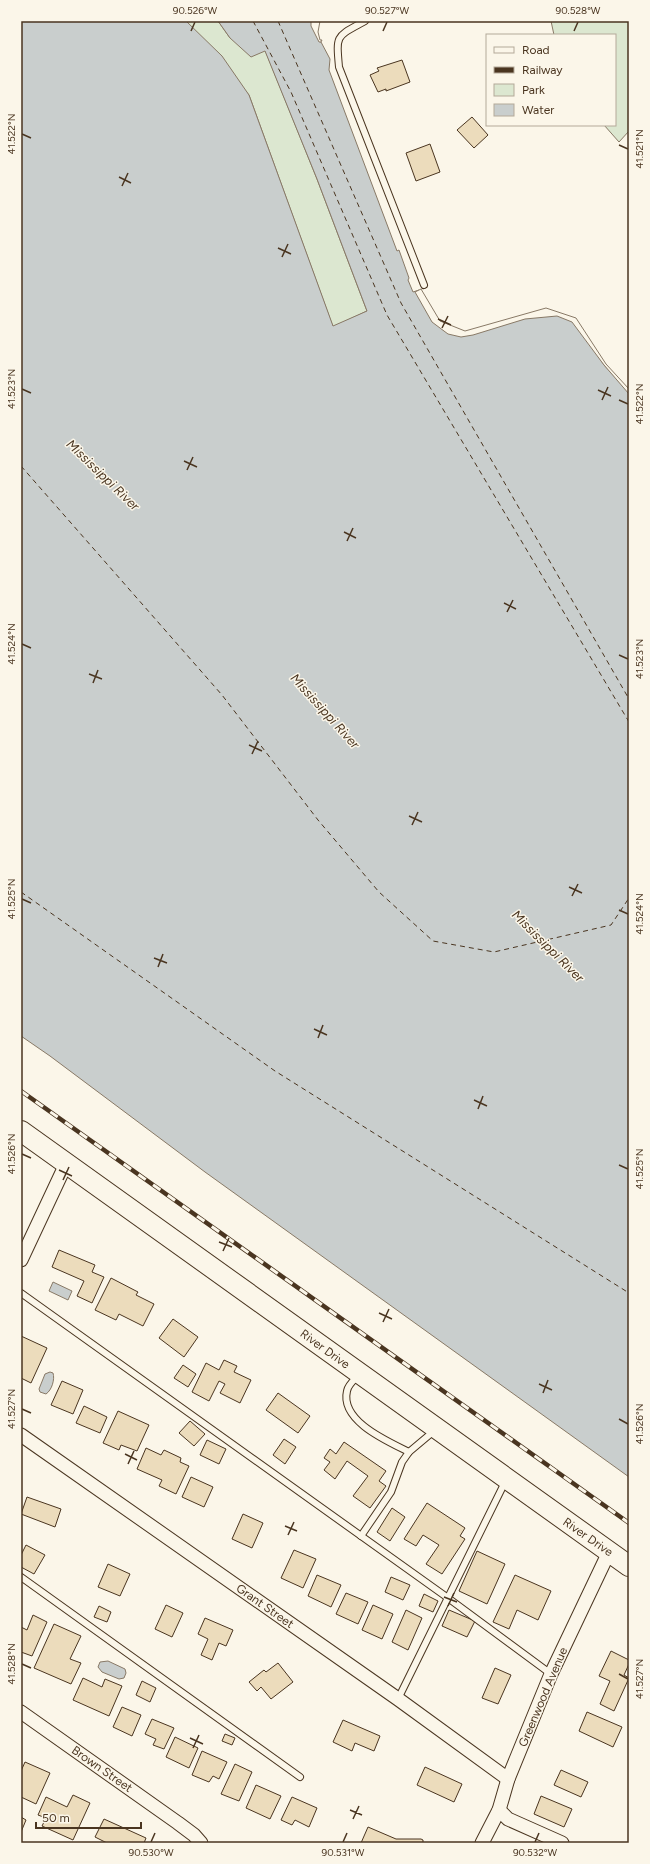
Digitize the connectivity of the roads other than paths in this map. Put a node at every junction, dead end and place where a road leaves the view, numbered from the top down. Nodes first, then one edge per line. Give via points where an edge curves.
1 (366, 21) edge
2 (424, 285) dead end
3 (21, 1131) edge
4 (66, 1164) junction
5 (21, 1260) edge
6 (21, 1293) edge
7 (359, 1373) junction
8 (437, 1429) junction
9 (21, 1435) edge
10 (409, 1452) junction
11 (507, 1479) junction
12 (362, 1536) junction
13 (609, 1552) junction
14 (629, 1566) edge
15 (21, 1578) edge
16 (448, 1598) junction
17 (551, 1674) junction
18 (398, 1699) junction
19 (21, 1712) edge
20 (300, 1777) dead end
21 (508, 1779) junction
22 (499, 1810) junction
23 (201, 1843) edge
24 (482, 1843) edge
25 (562, 1843) edge

1 - 2 lane via 341,34 337,43 339,67
3 - 4 main road, River Drive
4 - 5 street
4 - 7 main road, River Drive
6 - 12 lane
7 - 8 main road, River Drive
7 - 10 lane via 347,1389 346,1401 351,1414 372,1432
8 - 10 lane
8 - 11 main road, River Drive
9 - 18 street, Grant Street
10 - 12 lane via 402,1462 391,1492
11 - 13 main road, River Drive
11 - 16 lane
12 - 16 lane
13 - 14 main road, River Drive
13 - 17 street, Greenwood Avenue
15 - 20 lane
16 - 17 lane
16 - 18 lane
17 - 21 street, Greenwood Avenue
18 - 21 street, Grant Street
19 - 23 street, Brown Street via 178,1823
21 - 22 street, Greenwood Avenue
22 - 24 street, Greenwood Avenue
22 - 25 street via 508,1819

